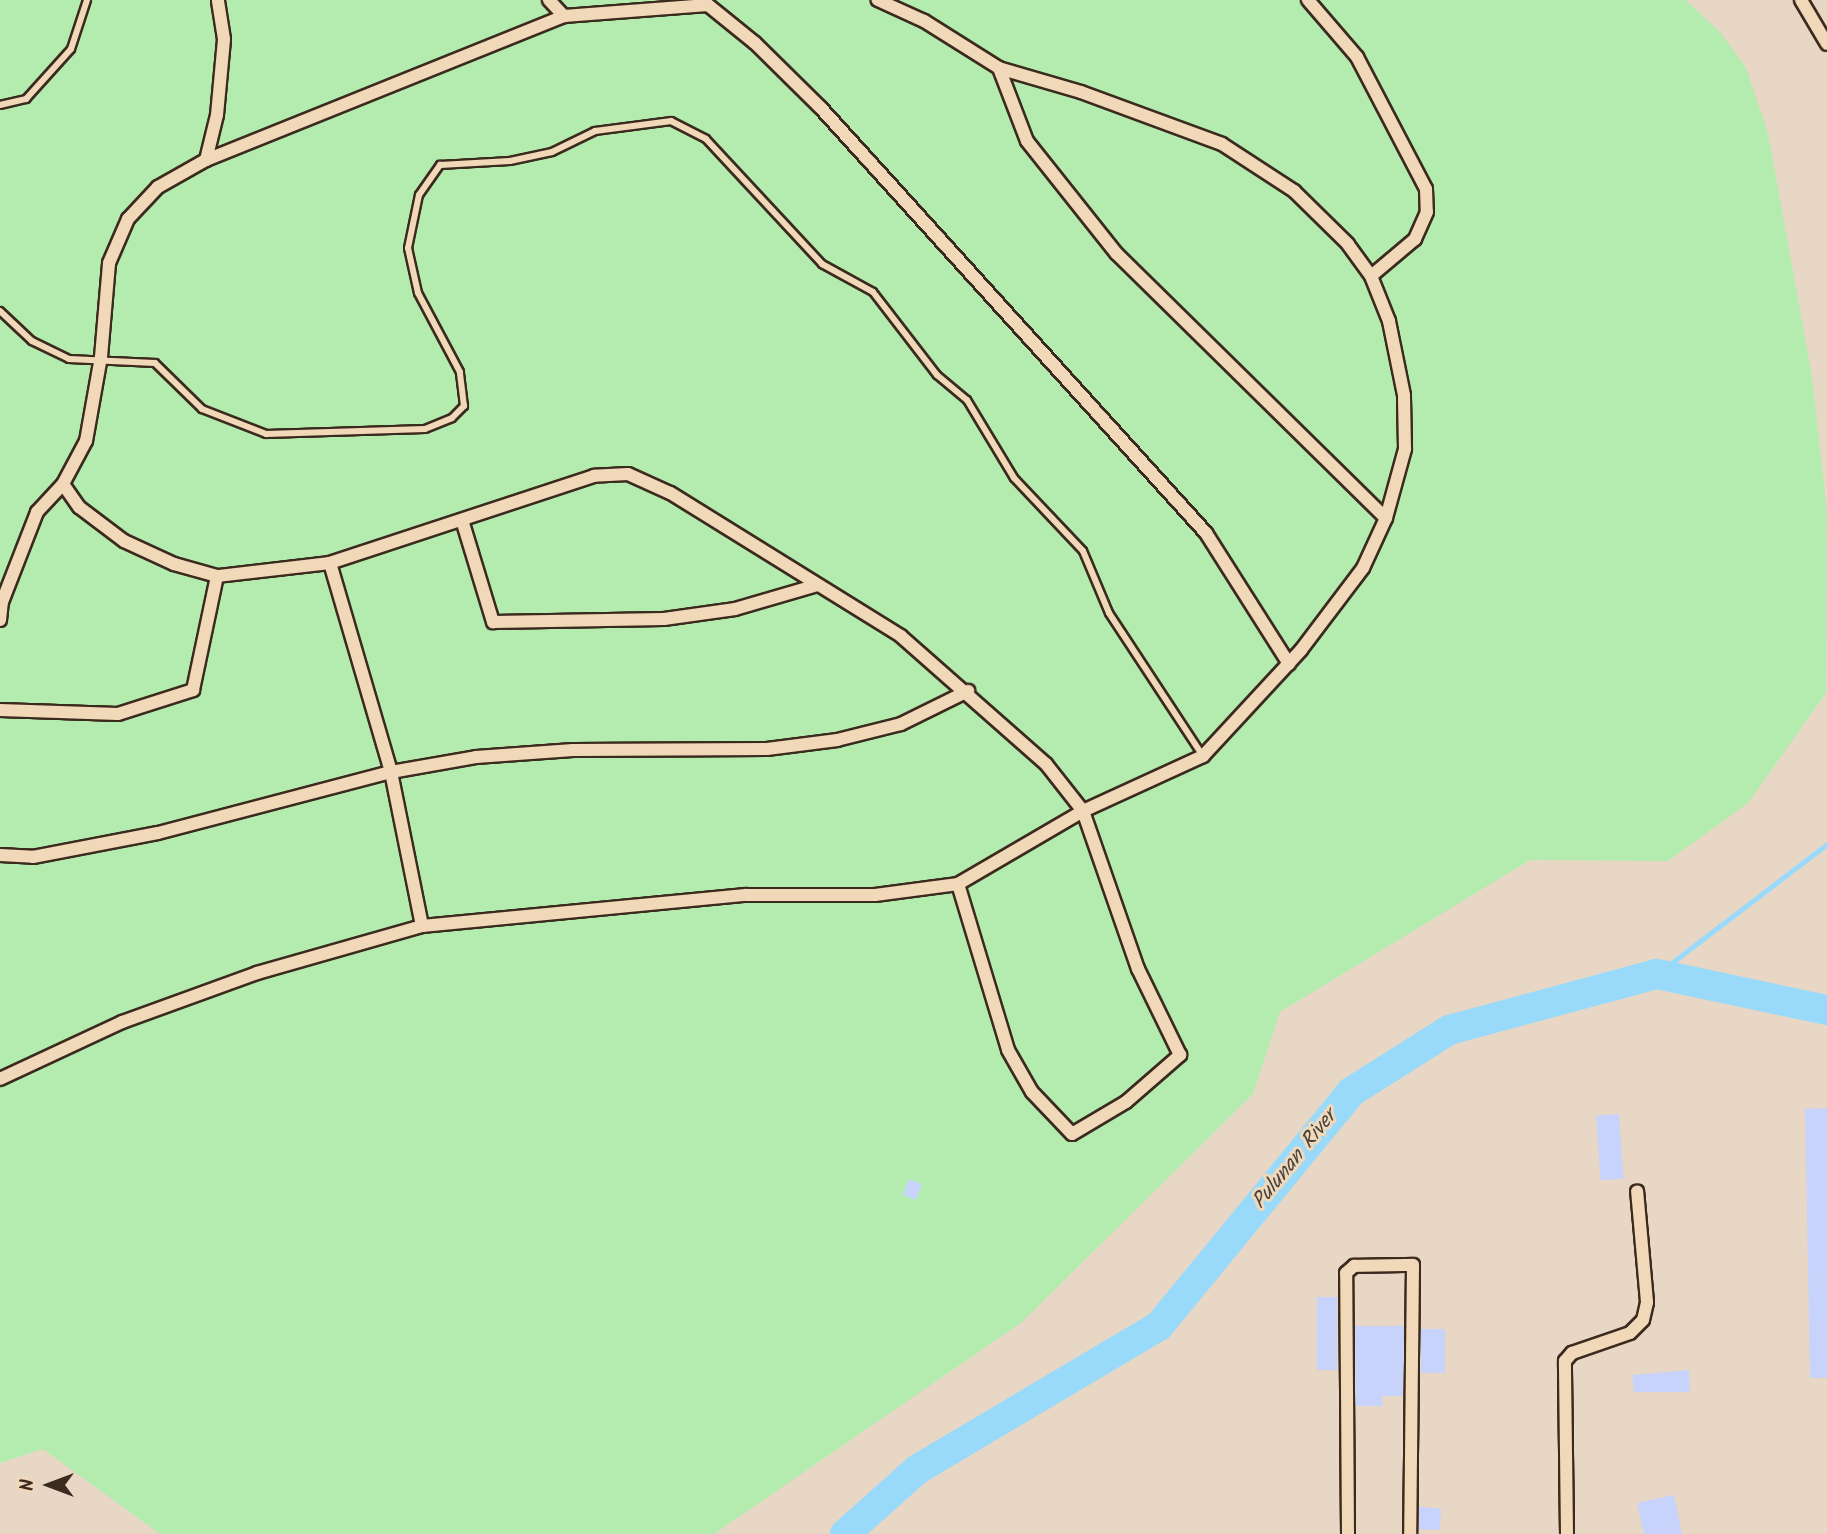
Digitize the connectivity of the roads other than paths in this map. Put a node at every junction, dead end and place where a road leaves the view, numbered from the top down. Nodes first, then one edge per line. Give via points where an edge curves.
1 (88, 0) edge
2 (218, 0) edge
3 (549, 0) edge
4 (878, 0) edge
5 (1308, 0) edge
6 (1801, 0) edge
7 (709, 3) edge
8 (564, 16) junction
9 (1827, 44) edge
10 (999, 68) junction
11 (0, 105) edge
12 (206, 160) junction
13 (1370, 276) junction
14 (0, 311) edge
15 (101, 357) junction
16 (63, 484) junction
17 (1386, 518) junction
18 (462, 520) junction
19 (330, 563) junction
20 (217, 576) junction
21 (817, 585) junction
22 (0, 620) edge
23 (1289, 664) junction
24 (968, 691) junction
25 (0, 710) edge
26 (1203, 756) junction
27 (391, 772) junction
28 (1083, 811) junction
29 (0, 855) edge
30 (958, 884) junction
31 (422, 926) junction
32 (0, 1079) edge
33 (1637, 1191) dead end
34 (1348, 1534) edge
35 (1410, 1534) edge
36 (1567, 1534) edge

1 - 11 lane via 71,49 26,99
2 - 12 street via 224,39 217,116
3 - 8 street
4 - 10 street via 924,21
5 - 13 street via 1357,57 1426,189 1427,212 1415,239
6 - 9 street
7 - 8 street
7 - 23 street via 820,107 1206,533
8 - 12 street
10 - 13 street via 1081,92 1222,144 1294,191 1348,244
10 - 17 street via 1027,141 1116,254
12 - 15 street via 158,187 128,219 109,262
13 - 17 street via 1389,321 1404,395 1405,449
14 - 15 lane via 32,341 69,359
15 - 16 street via 86,441
15 - 26 lane via 155,363 202,409 266,434 425,429 452,418 464,406 460,372 418,293 408,248 419,195 440,165 510,161 552,152 595,131 671,121 706,139 822,264 873,292 937,375 967,400 1014,478 1083,551 1109,613
16 - 20 street via 79,507 124,541 174,564
16 - 22 street via 37,512 2,602
17 - 23 street via 1363,568
18 - 19 street
18 - 21 street via 594,476 628,474 670,493
18 - 21 street via 493,622 664,619 735,609
19 - 20 street
19 - 27 street
20 - 25 street via 193,690 118,714
21 - 24 street via 901,636
23 - 26 street
24 - 27 street via 901,724 837,740 767,749 573,750 476,757
24 - 28 street via 1046,764
26 - 28 street
27 - 29 street via 158,833 33,857
27 - 31 street
28 - 30 street
28 - 30 street via 1138,969 1180,1055 1126,1102 1072,1134 1032,1092 1008,1050
30 - 31 street via 875,895 746,895
31 - 32 street via 257,973 122,1022
33 - 36 street via 1647,1302 1643,1320 1630,1332 1572,1353 1565,1362
34 - 35 street via 1346,1273 1354,1266 1413,1265

